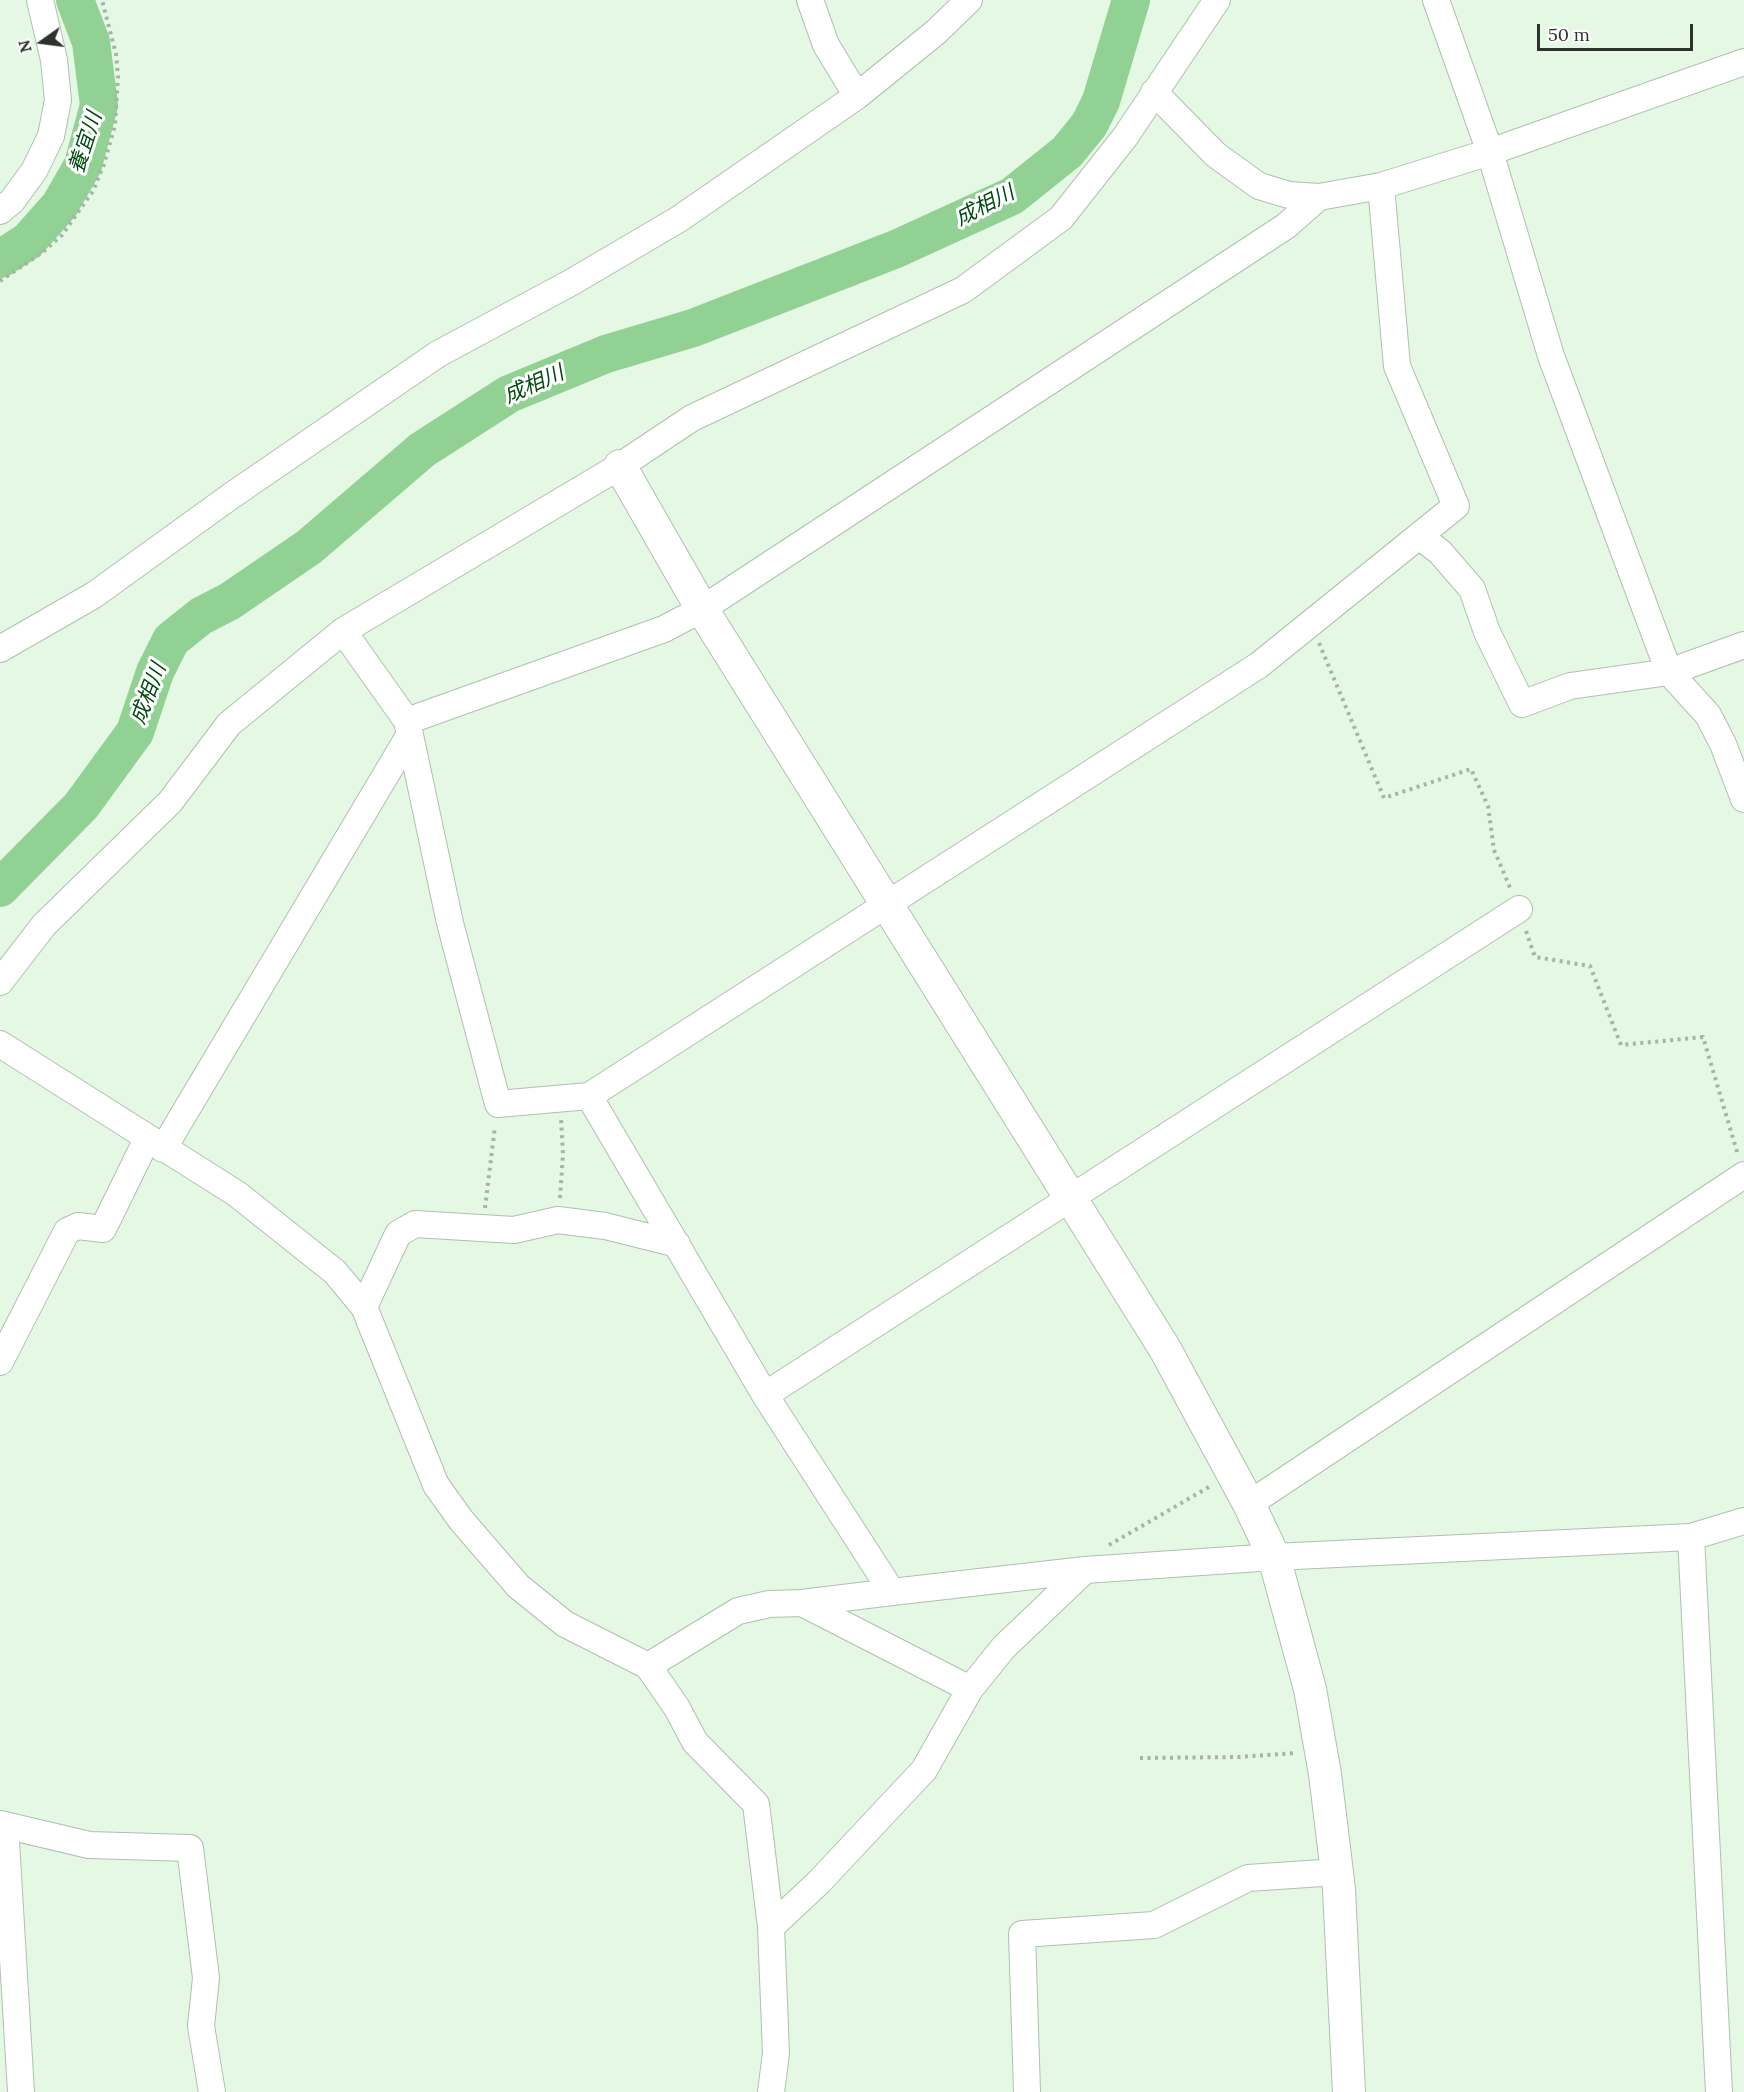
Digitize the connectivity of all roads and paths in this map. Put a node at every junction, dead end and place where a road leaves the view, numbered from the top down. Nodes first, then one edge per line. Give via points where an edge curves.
1 (40, 0) edge
2 (102, 0) edge
3 (810, 0) edge
4 (969, 0) edge
5 (1217, 0) edge
6 (1436, 0) edge
7 (1744, 62) edge
8 (1154, 92) junction
9 (857, 96) junction
10 (1490, 152) junction
11 (1381, 186) junction
12 (1319, 197) junction
13 (0, 211) edge
14 (0, 281) edge
15 (621, 466) junction
16 (1419, 536) junction
17 (702, 609) junction
18 (343, 631) junction
19 (1744, 645) edge
20 (0, 649) edge
21 (1669, 672) junction
22 (408, 729) junction
23 (1744, 799) edge
24 (888, 905) junction
25 (1519, 909) dead end
26 (0, 982) edge
27 (0, 1044) edge
28 (589, 1096) junction
29 (560, 1099) junction
30 (498, 1104) junction
31 (155, 1144) junction
32 (1744, 1175) edge
33 (1072, 1199) junction
34 (558, 1220) junction
35 (482, 1229) junction
36 (677, 1244) junction
37 (364, 1307) junction
38 (0, 1362) edge
39 (765, 1395) junction
40 (1209, 1487) dead end
41 (1249, 1504) junction
42 (1744, 1521) edge
43 (1691, 1537) junction
44 (1274, 1557) junction
45 (1085, 1570) junction
46 (892, 1592) junction
47 (802, 1603) junction
48 (648, 1666) junction
49 (970, 1689) junction
50 (1321, 1752) junction
51 (1140, 1758) dead end
52 (2, 1824) edge
53 (1337, 1872) junction
54 (771, 1927) junction
55 (21, 2092) edge
56 (212, 2092) edge
57 (771, 2092) edge
58 (1027, 2092) edge
59 (1349, 2092) edge
60 (1719, 2092) edge

1 - 13 street via 54,60 58,100 51,136 34,171
2 - 14 path via 118,76 116,125 104,164 93,191 62,235
3 - 9 street via 826,45
4 - 9 street
5 - 8 street
6 - 10 street
7 - 10 street
8 - 12 street via 1216,155 1259,186 1289,195
8 - 15 street via 1125,137 1061,218 963,290 692,418
9 - 20 street via 679,219 438,354 94,595
10 - 11 street
10 - 21 street via 1551,356
11 - 12 street
11 - 16 street via 1397,366 1456,506
12 - 17 street via 1286,226
15 - 17 street
15 - 18 street
16 - 21 street via 1440,552 1472,589 1487,632 1522,704 1570,686
16 - 24 street via 1259,665
17 - 22 street via 664,629
17 - 24 street
18 - 22 street
18 - 26 street via 230,724 170,802 44,925
19 - 21 street
21 - 23 street via 1708,715
22 - 30 street via 450,923
22 - 31 street
24 - 28 street
24 - 33 street
25 - 33 street
27 - 31 street
28 - 29 street
28 - 36 street
29 - 30 street
29 - 34 path via 563,1154
30 - 35 path
31 - 37 street via 237,1194 335,1272
31 - 38 street via 103,1229 78,1226 67,1231
32 - 41 street
33 - 39 street
33 - 41 street via 1165,1349
34 - 35 street via 514,1230
34 - 36 street via 605,1226
35 - 37 street via 415,1224 398,1234
36 - 39 street
37 - 48 street via 436,1485 461,1520 518,1586 565,1624
39 - 46 street
40 - 45 path via 1113,1541
41 - 44 street
42 - 43 street
43 - 44 street
43 - 60 street
44 - 45 street
44 - 50 street via 1311,1689
45 - 46 street
45 - 49 street via 1004,1647
46 - 47 street
47 - 48 street via 769,1604 738,1611
47 - 49 street
48 - 54 street via 677,1708 694,1742 756,1804
49 - 54 street via 924,1770
50 - 51 path
50 - 53 street
52 - 55 street
52 - 56 street via 89,1845 190,1848 206,1978 201,2026
53 - 58 street via 1248,1878 1154,1925 1022,1934
53 - 59 street
54 - 57 street via 776,2053

